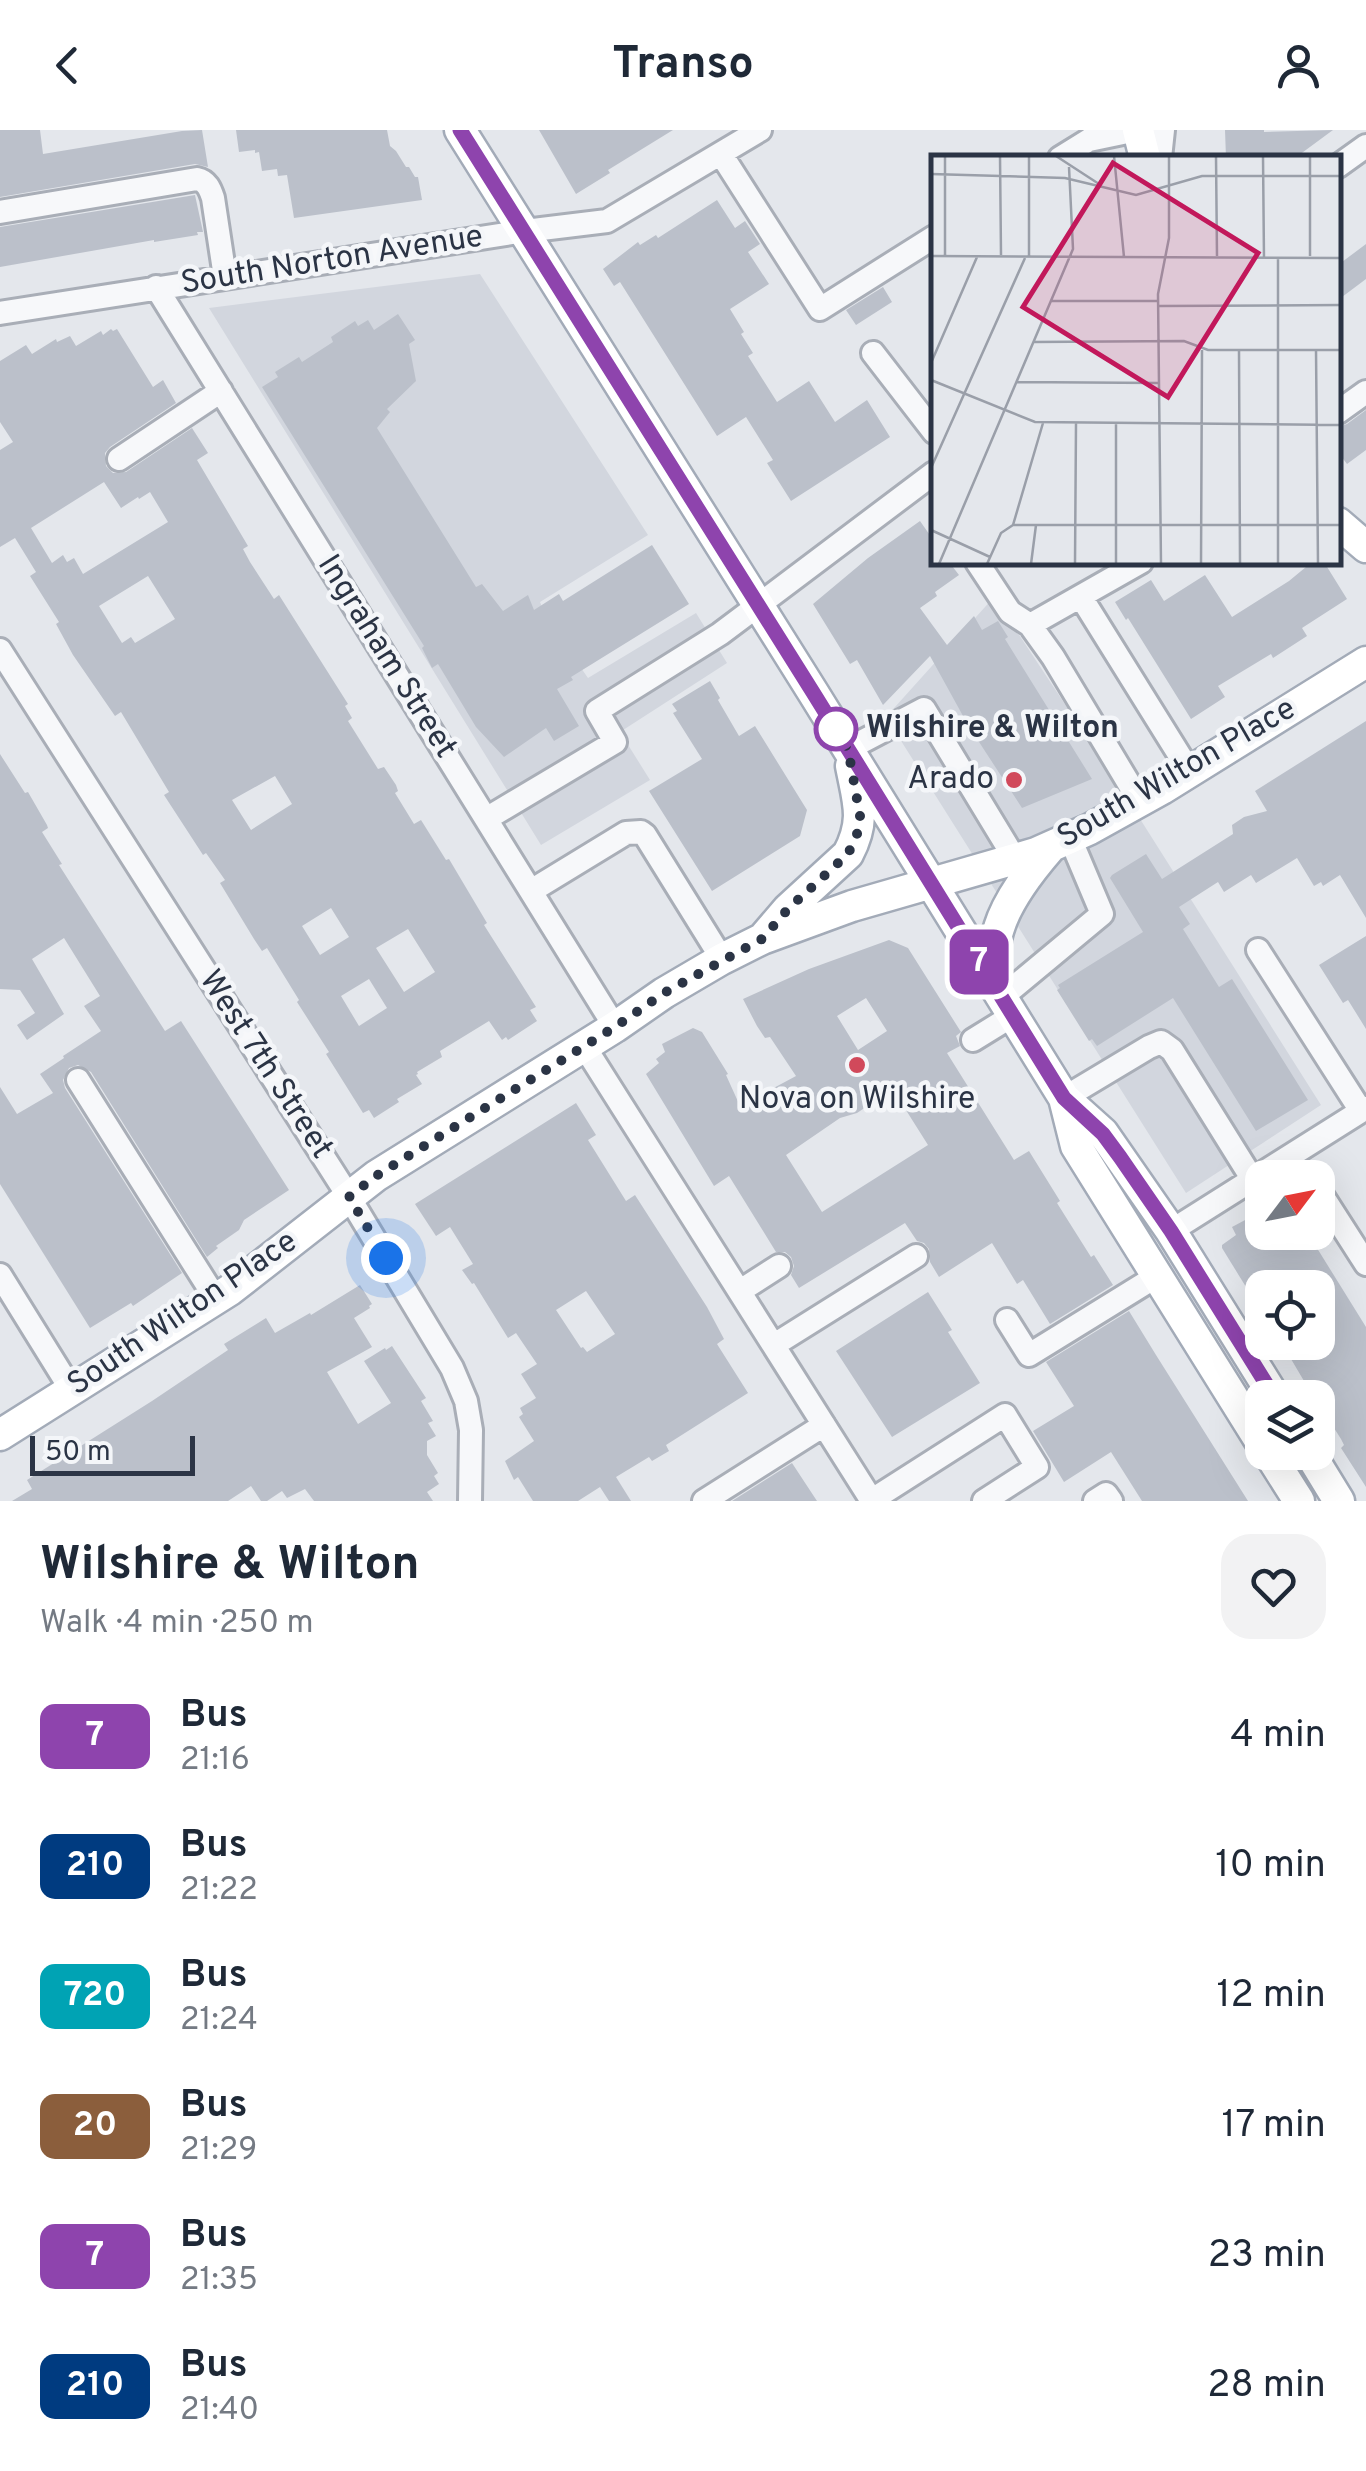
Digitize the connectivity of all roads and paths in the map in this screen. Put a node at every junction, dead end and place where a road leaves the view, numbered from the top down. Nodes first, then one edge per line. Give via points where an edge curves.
1 (460, 130) edge
2 (760, 130) edge
3 (1138, 130) edge
4 (1163, 130) edge
5 (1366, 146) edge
6 (721, 154) junction
7 (1065, 155) edge
8 (1144, 155) edge
9 (1160, 155) edge
10 (1341, 164) edge
11 (0, 212) edge
12 (524, 231) junction
13 (931, 239) edge
14 (225, 277) junction
15 (156, 288) junction
16 (0, 313) edge
17 (873, 353) dead end
18 (221, 391) junction
19 (1366, 392) edge
20 (1341, 410) edge
21 (931, 428) edge
22 (120, 459) dead end
23 (930, 484) edge
24 (1341, 526) edge
25 (1366, 548) edge
26 (979, 565) edge
27 (1137, 565) edge
28 (1080, 597) junction
29 (759, 606) junction
30 (1030, 625) junction
31 (0, 650) edge
32 (1366, 662) edge
33 (848, 749) junction
34 (1190, 772) junction
35 (1140, 802) junction
36 (486, 820) junction
37 (1061, 842) junction
38 (1015, 859) junction
39 (930, 885) junction
40 (531, 891) junction
41 (762, 939) junction
42 (1258, 950) dead end
43 (722, 959) junction
44 (1002, 999) junction
45 (615, 1027) junction
46 (974, 1040) dead end
47 (584, 1046) junction
48 (78, 1080) dead end
49 (1064, 1098) junction
50 (1364, 1109) edge
51 (1294, 1154) junction
52 (1285, 1160) edge
53 (1298, 1160) edge
54 (1245, 1167) edge
55 (1245, 1185) edge
56 (349, 1197) junction
57 (1335, 1216) edge
58 (1171, 1231) junction
59 (916, 1256) dead end
60 (1366, 1264) edge
61 (779, 1266) dead end
62 (0, 1275) edge
63 (1157, 1276) junction
64 (740, 1292) junction
65 (216, 1300) junction
66 (1007, 1320) dead end
67 (774, 1345) junction
68 (1263, 1380) edge
69 (72, 1390) junction
70 (1245, 1417) edge
71 (824, 1424) junction
72 (0, 1435) edge
73 (1279, 1470) edge
74 (1320, 1470) edge
75 (470, 1501) edge
76 (704, 1501) edge
77 (872, 1501) edge
78 (984, 1501) edge
79 (1095, 1501) edge
80 (1110, 1501) edge
81 (1299, 1501) edge
82 (1339, 1501) edge

1 - 12 main road
2 - 6 street, South Norton Avenue
3 - 7 street via 1089,140
3 - 8 main road
4 - 9 street
5 - 10 street
6 - 12 street, South Norton Avenue via 607,221
6 - 13 street via 820,308
11 - 14 street via 204,180
12 - 14 street, South Norton Avenue
12 - 29 main road
14 - 15 street, South Norton Avenue
15 - 16 street, South Norton Avenue
15 - 18 street, Ingraham Street
17 - 21 street
18 - 22 street
18 - 36 street, Ingraham Street
19 - 20 street
23 - 29 street
24 - 25 main road
26 - 30 street via 1010,612
27 - 28 street
28 - 30 street
28 - 34 street
29 - 33 main road
29 - 36 street via 597,710 615,742
30 - 35 street
31 - 56 street, West 7th Street
32 - 34 main road, South Wilton Place
33 - 38 street via 924,709
33 - 39 main road
33 - 41 main road via 860,816 848,854
34 - 35 main road, South Wilton Place
35 - 37 main road, South Wilton Place
36 - 40 street, Ingraham Street
37 - 38 main road, South Wilton Place
37 - 44 main road via 1033,868 998,930
37 - 44 street via 1102,914
38 - 39 main road, South Wilton Place
39 - 41 main road, South Wilton Place
39 - 44 main road
40 - 43 street via 626,833 641,832
40 - 45 street, Ingraham Street
41 - 43 main road, South Wilton Place
42 - 50 street
43 - 45 main road, South Wilton Place
44 - 46 street
44 - 49 main road
45 - 47 main road, South Wilton Place
47 - 56 main road, South Wilton Place
47 - 64 street
48 - 65 street
49 - 54 street via 1160,1042 1172,1050
49 - 58 main road via 1103,1134
49 - 63 main road via 1076,1146
50 - 51 street
51 - 52 street
51 - 53 street
55 - 58 street
56 - 65 main road, South Wilton Place
56 - 75 street, West 7th Street via 466,1401
57 - 60 street
58 - 68 main road
59 - 67 street
61 - 64 street
62 - 69 street
63 - 66 street via 1029,1355
63 - 70 main road
64 - 67 street
65 - 69 main road, South Wilton Place
67 - 71 street
69 - 72 main road, South Wilton Place
71 - 76 street
71 - 77 street
73 - 81 main road
74 - 82 main road
77 - 78 street via 1005,1415 1038,1468
79 - 80 street via 1106,1494

